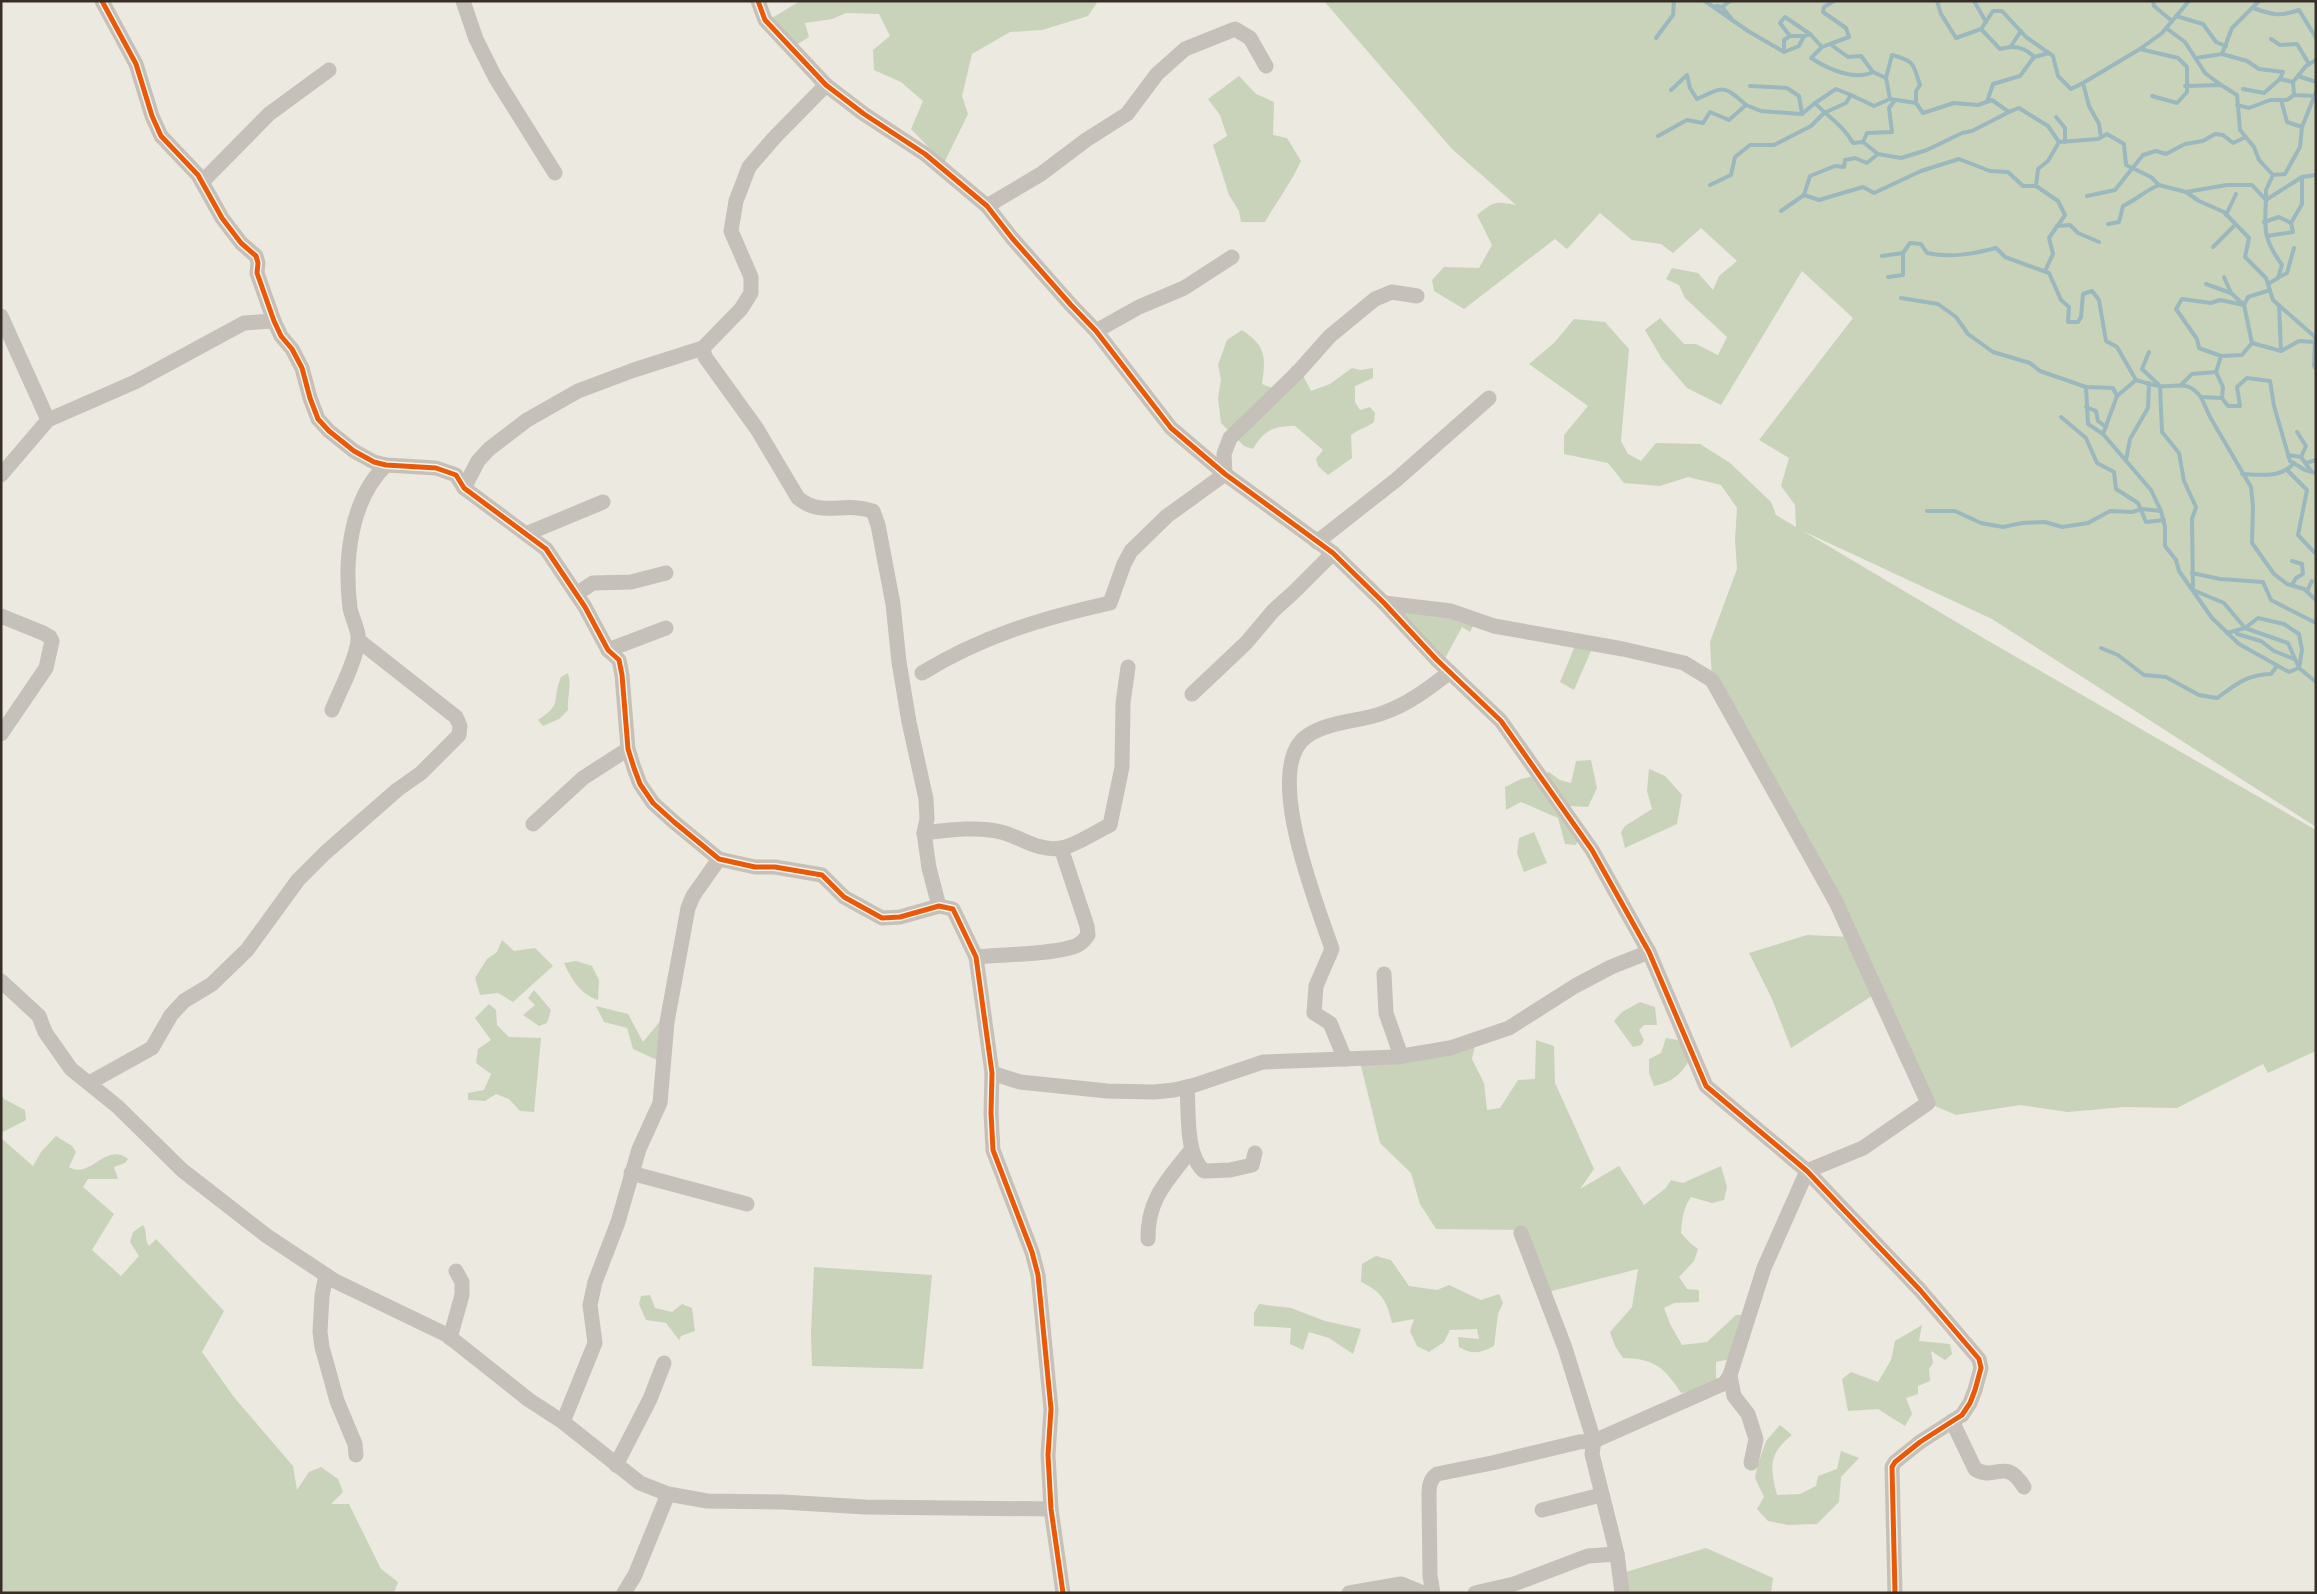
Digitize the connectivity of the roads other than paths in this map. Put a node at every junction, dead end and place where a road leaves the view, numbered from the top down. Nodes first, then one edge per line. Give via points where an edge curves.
1 (102, 1) edge
2 (463, 1) edge
3 (758, 1) edge
4 (1266, 66) dead end
5 (329, 70) dead end
6 (826, 85) junction
7 (555, 173) dead end
8 (202, 182) junction
9 (987, 206) junction
10 (1232, 257) dead end
11 (1417, 296) dead end
12 (1, 316) edge
13 (274, 320) junction
14 (1096, 331) junction
15 (703, 348) junction
16 (1489, 398) dead end
17 (48, 420) junction
18 (386, 465) junction
19 (1225, 474) junction
20 (1, 475) edge
21 (464, 488) junction
22 (603, 502) dead end
23 (526, 534) junction
24 (1317, 542) junction
25 (1333, 553) junction
26 (666, 574) dead end
27 (576, 594) junction
28 (1384, 603) junction
29 (1, 616) edge
30 (666, 628) dead end
31 (358, 640) junction
32 (608, 650) junction
33 (1128, 667) dead end
34 (1450, 672) junction
35 (922, 673) dead end
36 (1192, 694) dead end
37 (332, 710) dead end
38 (1, 734) edge
39 (628, 749) junction
40 (532, 824) dead end
41 (924, 833) junction
42 (1061, 848) junction
43 (719, 859) junction
44 (939, 906) junction
45 (1649, 952) junction
46 (976, 956) junction
47 (1384, 974) dead end
48 (1, 981) edge
49 (1401, 1056) junction
50 (1345, 1059) junction
51 (992, 1073) junction
52 (89, 1083) junction
53 (1187, 1087) junction
54 (1191, 1150) junction
55 (1255, 1153) dead end
56 (1807, 1171) junction
57 (632, 1173) junction
58 (746, 1204) dead end
59 (1521, 1233) dead end
60 (1148, 1240) dead end
61 (456, 1271) dead end
62 (326, 1275) junction
63 (450, 1338) junction
64 (664, 1363) dead end
65 (1730, 1376) junction
66 (1952, 1421) junction
67 (563, 1422) junction
68 (1594, 1441) junction
69 (356, 1455) dead end
70 (1751, 1463) dead end
71 (616, 1466) junction
72 (2024, 1487) dead end
73 (668, 1494) junction
74 (1601, 1495) junction
75 (1051, 1509) junction
76 (1542, 1510) dead end
77 (1617, 1554) junction
78 (624, 1593) edge
79 (1063, 1593) edge
80 (1348, 1593) edge
81 (1423, 1593) edge
82 (1433, 1593) edge
83 (1475, 1593) edge
84 (1622, 1593) edge
85 (1895, 1593) edge

1 - 8 street via 136,64 161,136
2 - 7 street via 476,39 495,76
3 - 6 street via 765,20
4 - 9 street via 1250,38 1235,29 1185,49 1157,74 1127,114 1041,174
5 - 8 street via 268,114
6 - 9 street via 932,159
6 - 15 street via 749,167 736,201 732,231 751,277 751,293 741,309
8 - 13 street via 222,218 241,243 256,256 257,273
9 - 14 street
10 - 14 street via 1184,288 1139,307
11 - 19 street via 1392,292 1375,299 1330,336 1230,438 1224,454
12 - 17 street
13 - 17 street via 244,323 135,382
13 - 18 street via 302,368 318,419 354,451
14 - 19 street via 1171,428
15 - 21 street via 634,370 561,400 527,420 489,449 478,461
15 - 41 street via 705,357 757,429 798,498 818,509 851,506 873,511 893,604 909,722 926,800
16 - 24 street via 1396,480
17 - 20 street
18 - 21 street via 436,468 456,475
18 - 31 street via 375,476 354,520 350,546 350,609
19 - 24 street
19 - 35 street via 1167,516 1131,551 1110,603 1019,627 960,650
21 - 23 street
22 - 23 street
23 - 27 street via 546,549
24 - 25 street
25 - 28 street
25 - 36 street
26 - 27 street via 631,582 593,583
27 - 32 street
28 - 34 street
28 - 56 street via 1451,612 1494,626 1684,663 1712,680 1836,902 1928,1103 1863,1148
29 - 38 street via 50,636 52,641 46,668
30 - 32 street
31 - 37 street
31 - 52 street via 456,718 460,735 298,880 247,950 212,984 184,1001 171,1015 152,1048
32 - 39 street via 619,660
33 - 42 street via 1123,703 1122,767 1110,825
34 - 45 street via 1501,721 1536,770 1592,850
34 - 50 street via 1404,705 1307,736 1292,761 1290,805 1296,842 1332,948 1316,986 1314,1011 1330,1023
39 - 40 street via 583,778
39 - 43 street via 640,784 653,803
41 - 42 street via 989,830 1003,832 1043,848
41 - 44 street
42 - 46 street via 1087,926 1088,935 1084,941 1074,947 1054,950
43 - 44 street via 822,875 844,897 882,918 900,917
43 - 57 street via 688,908 667,1022 660,1103
44 - 46 street via 953,909
45 - 49 street via 1575,986 1496,1034 1450,1048
45 - 56 street via 1706,1086
46 - 51 street
47 - 49 street via 1386,1012
48 - 52 street via 39,1016 62,1058
49 - 50 street
50 - 53 street via 1263,1062
51 - 53 street via 1020,1082 1115,1092 1154,1092
51 - 75 street via 993,1150 1038,1276 1051,1410 1048,1455
52 - 62 street via 182,1170 268,1236
53 - 54 street
54 - 55 street via 1204,1171 1252,1165
54 - 60 street via 1154,1201 1147,1221
56 - 65 street via 1764,1268
56 - 66 street via 1920,1290 1979,1359 1981,1368 1970,1404 1962,1415
57 - 58 street
57 - 67 street via 590,1305 595,1343
59 - 68 street via 1565,1348
61 - 63 street via 462,1282 462,1295
62 - 63 street
62 - 69 street via 320,1332 322,1347
63 - 67 street via 529,1400
64 - 71 street via 650,1399
65 - 68 street via 1722,1385
65 - 70 street via 1734,1396 1748,1414 1756,1439
66 - 72 street via 1975,1469 1982,1473 2008,1471 2017,1475
66 - 85 street via 1920,1442 1892,1467
67 - 71 street
68 - 74 street via 1592,1454
68 - 82 street via 1433,1477 1429,1495
71 - 73 street via 640,1483
73 - 75 street via 706,1501 865,1508
73 - 78 street via 635,1575
74 - 76 street
74 - 77 street
75 - 79 street
77 - 83 street via 1588,1556 1514,1584
77 - 84 street
80 - 81 street via 1401,1584

